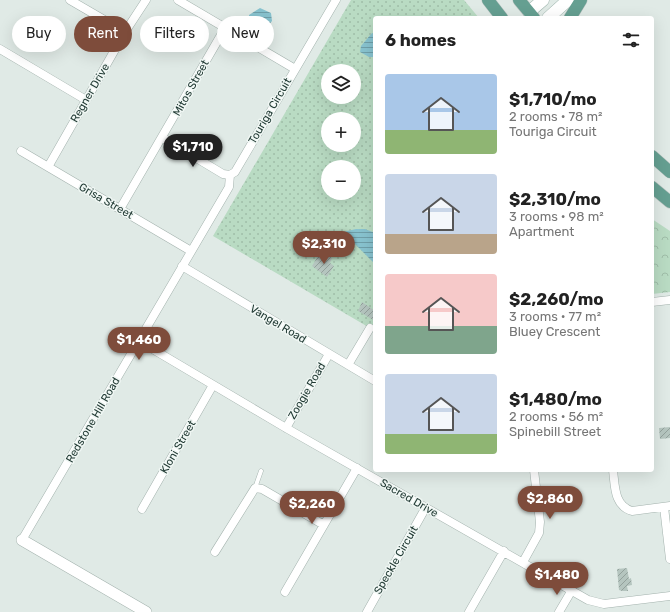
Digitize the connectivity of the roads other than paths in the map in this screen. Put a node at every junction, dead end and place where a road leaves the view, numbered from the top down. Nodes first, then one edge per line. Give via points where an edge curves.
1 (70, 0) edge
2 (146, 0) edge
3 (178, 0) edge
4 (336, 0) edge
5 (488, 0) edge
6 (519, 0) edge
7 (543, 0) edge
8 (568, 0) edge
9 (580, 0) edge
10 (98, 16) edge
11 (500, 16) edge
12 (529, 16) edge
13 (550, 16) edge
14 (571, 16) edge
15 (132, 21) edge
16 (217, 24) edge
17 (217, 41) edge
18 (0, 49) edge
19 (114, 52) edge
20 (266, 52) edge
21 (295, 69) junction
22 (86, 100) junction
23 (163, 138) junction
24 (22, 151) dead end
25 (654, 158) edge
26 (48, 167) junction
27 (670, 172) edge
28 (230, 175) junction
29 (654, 189) edge
30 (670, 202) edge
31 (120, 209) junction
32 (191, 251) junction
33 (182, 266) junction
34 (670, 300) edge
35 (654, 302) edge
36 (370, 328) dead end
37 (139, 341) junction
38 (329, 354) junction
39 (348, 365) junction
40 (373, 380) edge
41 (213, 385) junction
42 (286, 428) junction
43 (358, 468) junction
44 (261, 471) dead end
45 (534, 472) edge
46 (613, 472) edge
47 (255, 488) junction
48 (426, 507) junction
49 (667, 507) edge
50 (142, 509) dead end
51 (324, 525) junction
52 (22, 540) joint
53 (504, 551) junction
54 (216, 552) dead end
55 (670, 559) edge
56 (523, 562) junction
57 (572, 590) junction
58 (285, 592) dead end
59 (670, 596) edge
60 (146, 612) edge
61 (367, 612) edge
62 (469, 612) edge
63 (559, 612) edge

1 - 10 street
2 - 15 street, Regner Drive
3 - 16 street
4 - 21 street, Touriga Circuit
5 - 11 main road
6 - 12 main road
7 - 12 main road
8 - 13 main road
9 - 14 main road
17 - 23 street, Mitos Street
18 - 22 street
19 - 22 street, Regner Drive
20 - 21 street
21 - 28 street, Touriga Circuit via 235,172
22 - 26 street, Regner Drive
23 - 28 street via 223,174
23 - 31 street, Mitos Street
24 - 26 street, Grisa Street
25 - 27 main road
26 - 31 street, Grisa Street
28 - 32 street, Redstone Hill Road via 229,187
29 - 30 main road
31 - 32 street, Grisa Street
32 - 33 street, Redstone Hill Road
33 - 37 street, Redstone Hill Road
33 - 38 street, Vangel Road
34 - 35 street
36 - 39 street
37 - 41 street, Sacred Drive
37 - 52 street, Redstone Hill Road
38 - 39 street, Vangel Road
38 - 42 street, Zoogie Road
39 - 40 street, Vangel Road
41 - 42 street, Sacred Drive
41 - 50 street, Kloni Street
42 - 43 street, Sacred Drive
43 - 48 street, Sacred Drive
43 - 51 street
44 - 47 lane
45 - 56 street via 539,533
46 - 49 street via 617,499 624,508 632,511
47 - 51 street via 262,489
47 - 54 street
48 - 53 street, Sacred Drive
48 - 61 street, Speckle Circuit
49 - 55 street
51 - 58 street
52 - 60 street, Redstone Hill Road
53 - 56 street, Sacred Drive
53 - 62 street
56 - 57 street, Sacred Drive
57 - 59 street, Sacred Drive via 588,600 604,604
57 - 63 street

